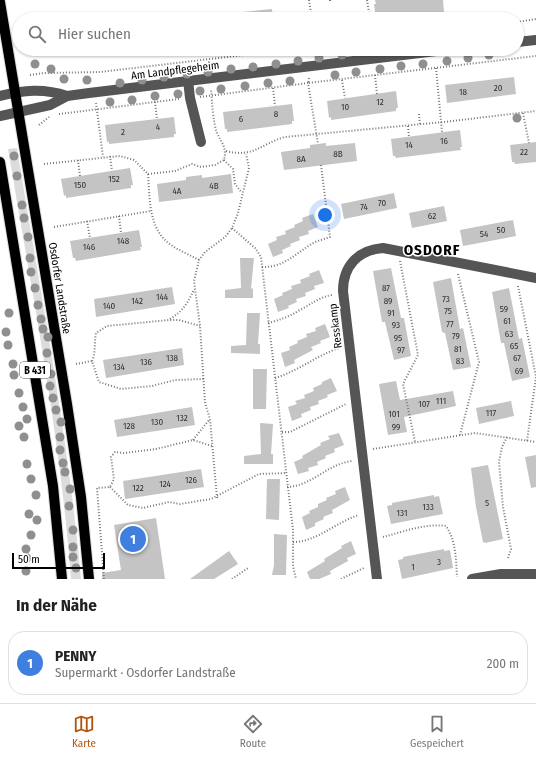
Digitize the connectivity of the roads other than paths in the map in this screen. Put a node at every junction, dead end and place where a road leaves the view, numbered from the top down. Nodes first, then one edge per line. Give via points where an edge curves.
1 (0, 2) edge
2 (536, 40) edge
3 (524, 41) edge
4 (394, 56) edge
5 (188, 80) junction
6 (16, 92) junction
7 (0, 96) edge
8 (67, 96) junction
9 (20, 112) junction
10 (0, 116) edge
11 (201, 142) dead end
12 (0, 162) edge
13 (536, 278) edge
14 (536, 574) edge
15 (62, 579) edge
16 (89, 579) edge
17 (377, 579) edge
18 (472, 579) edge

1 - 6 main road, Osdorfer Landstraße / B 431
2 - 3 street
4 - 5 street, Am Landpflegeheim
5 - 8 street, Am Landpflegeheim
5 - 11 street
6 - 7 street, Am Landpflegeheim
6 - 8 street, Am Landpflegeheim via 45,90
6 - 9 main road, Osdorfer Landstraße / B 431
8 - 9 street, Am Landpflegeheim via 50,105
9 - 10 street, Am Landpflegeheim
9 - 16 main road, Osdorfer Landstraße / B 431 via 78,481
12 - 15 main road, B 431 via 53,486
13 - 17 street, Resskamp via 383,248 367,250 356,256 349,265 344,276 343,291
14 - 18 street via 501,574

